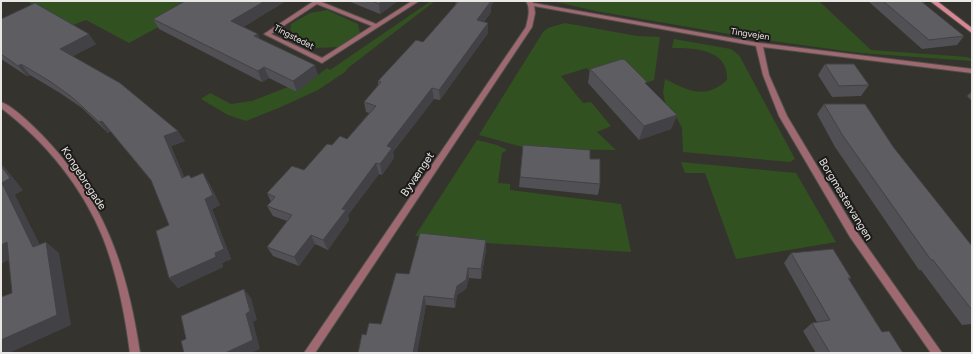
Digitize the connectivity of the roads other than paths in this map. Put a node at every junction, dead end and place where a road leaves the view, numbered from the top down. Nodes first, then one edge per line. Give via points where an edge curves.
1 (416, 1) edge
2 (933, 1) edge
3 (530, 2) edge
4 (377, 26) junction
5 (972, 31) edge
6 (759, 45) junction
7 (972, 71) edge
8 (1, 104) edge
9 (135, 353) edge
10 (309, 353) edge
11 (937, 353) edge

1 - 4 street, Tingstedet
2 - 5 main road
3 - 6 street, Tingvejen
3 - 10 street, Byvænget via 532,13 529,26
4 - 4 street, Tingstedet via 322,61 267,34 316,2
6 - 7 street, Tingvejen
6 - 11 street, Borgmestervangen via 766,75 783,116 853,234
8 - 9 street, Kongebrogade via 17,115 52,148 91,206 107,238 119,275 131,322

